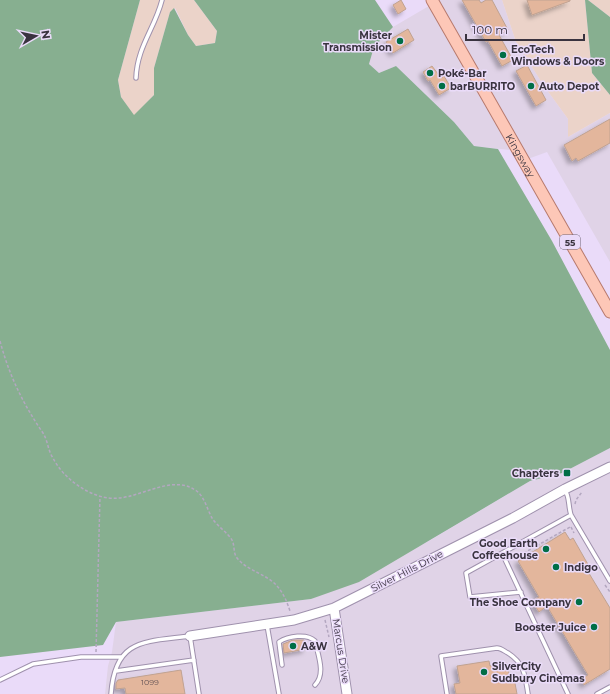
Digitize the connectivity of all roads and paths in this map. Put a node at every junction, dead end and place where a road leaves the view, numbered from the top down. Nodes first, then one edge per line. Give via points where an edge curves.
1 (162, 0) edge
2 (432, 0) edge
3 (136, 78) dead end
4 (610, 312) edge
5 (0, 341) edge
6 (610, 467) edge
7 (565, 489) junction
8 (100, 496) junction
9 (571, 515) junction
10 (570, 527) dead end
11 (502, 553) junction
12 (515, 558) dead end
13 (610, 581) edge
14 (521, 592) junction
15 (334, 608) junction
16 (294, 620) junction
17 (267, 625) junction
18 (190, 636) junction
19 (96, 657) junction
20 (122, 657) junction
21 (194, 660) junction
22 (282, 665) dead end
23 (116, 671) junction
24 (0, 680) edge
25 (315, 685) dead end
26 (610, 687) edge
27 (111, 694) edge
28 (199, 694) edge
29 (278, 694) edge
30 (348, 694) edge
31 (447, 694) edge
32 (528, 694) edge
33 (568, 694) edge
34 (597, 694) edge

1 - 3 lane via 140,51 136,63
2 - 4 main road, Kingsway / 55
5 - 8 path via 13,381 43,434 52,458 65,475 91,493
6 - 7 street, Silver Hills Drive
7 - 9 lane via 570,499
7 - 15 street, Silver Hills Drive
8 - 16 path via 111,499 134,496 179,484 196,490 216,522 232,540 236,556 249,568 276,585
8 - 19 path
9 - 11 lane
9 - 13 lane
10 - 12 path
11 - 14 lane
11 - 14 lane via 466,573 470,597
14 - 33 lane
15 - 16 street, Silver Hills Drive
15 - 30 street, Marcus Drive
16 - 17 street, Silver Hills Drive
17 - 18 street, Silver Hills Drive
17 - 29 lane
18 - 20 lane via 132,647
18 - 21 lane
19 - 20 lane
19 - 24 lane via 32,664
20 - 23 lane
21 - 23 lane
21 - 28 lane
22 - 25 lane via 279,642 292,637 312,638 321,672
23 - 27 lane
26 - 34 lane
31 - 32 lane via 441,656 501,648 518,659 526,679

